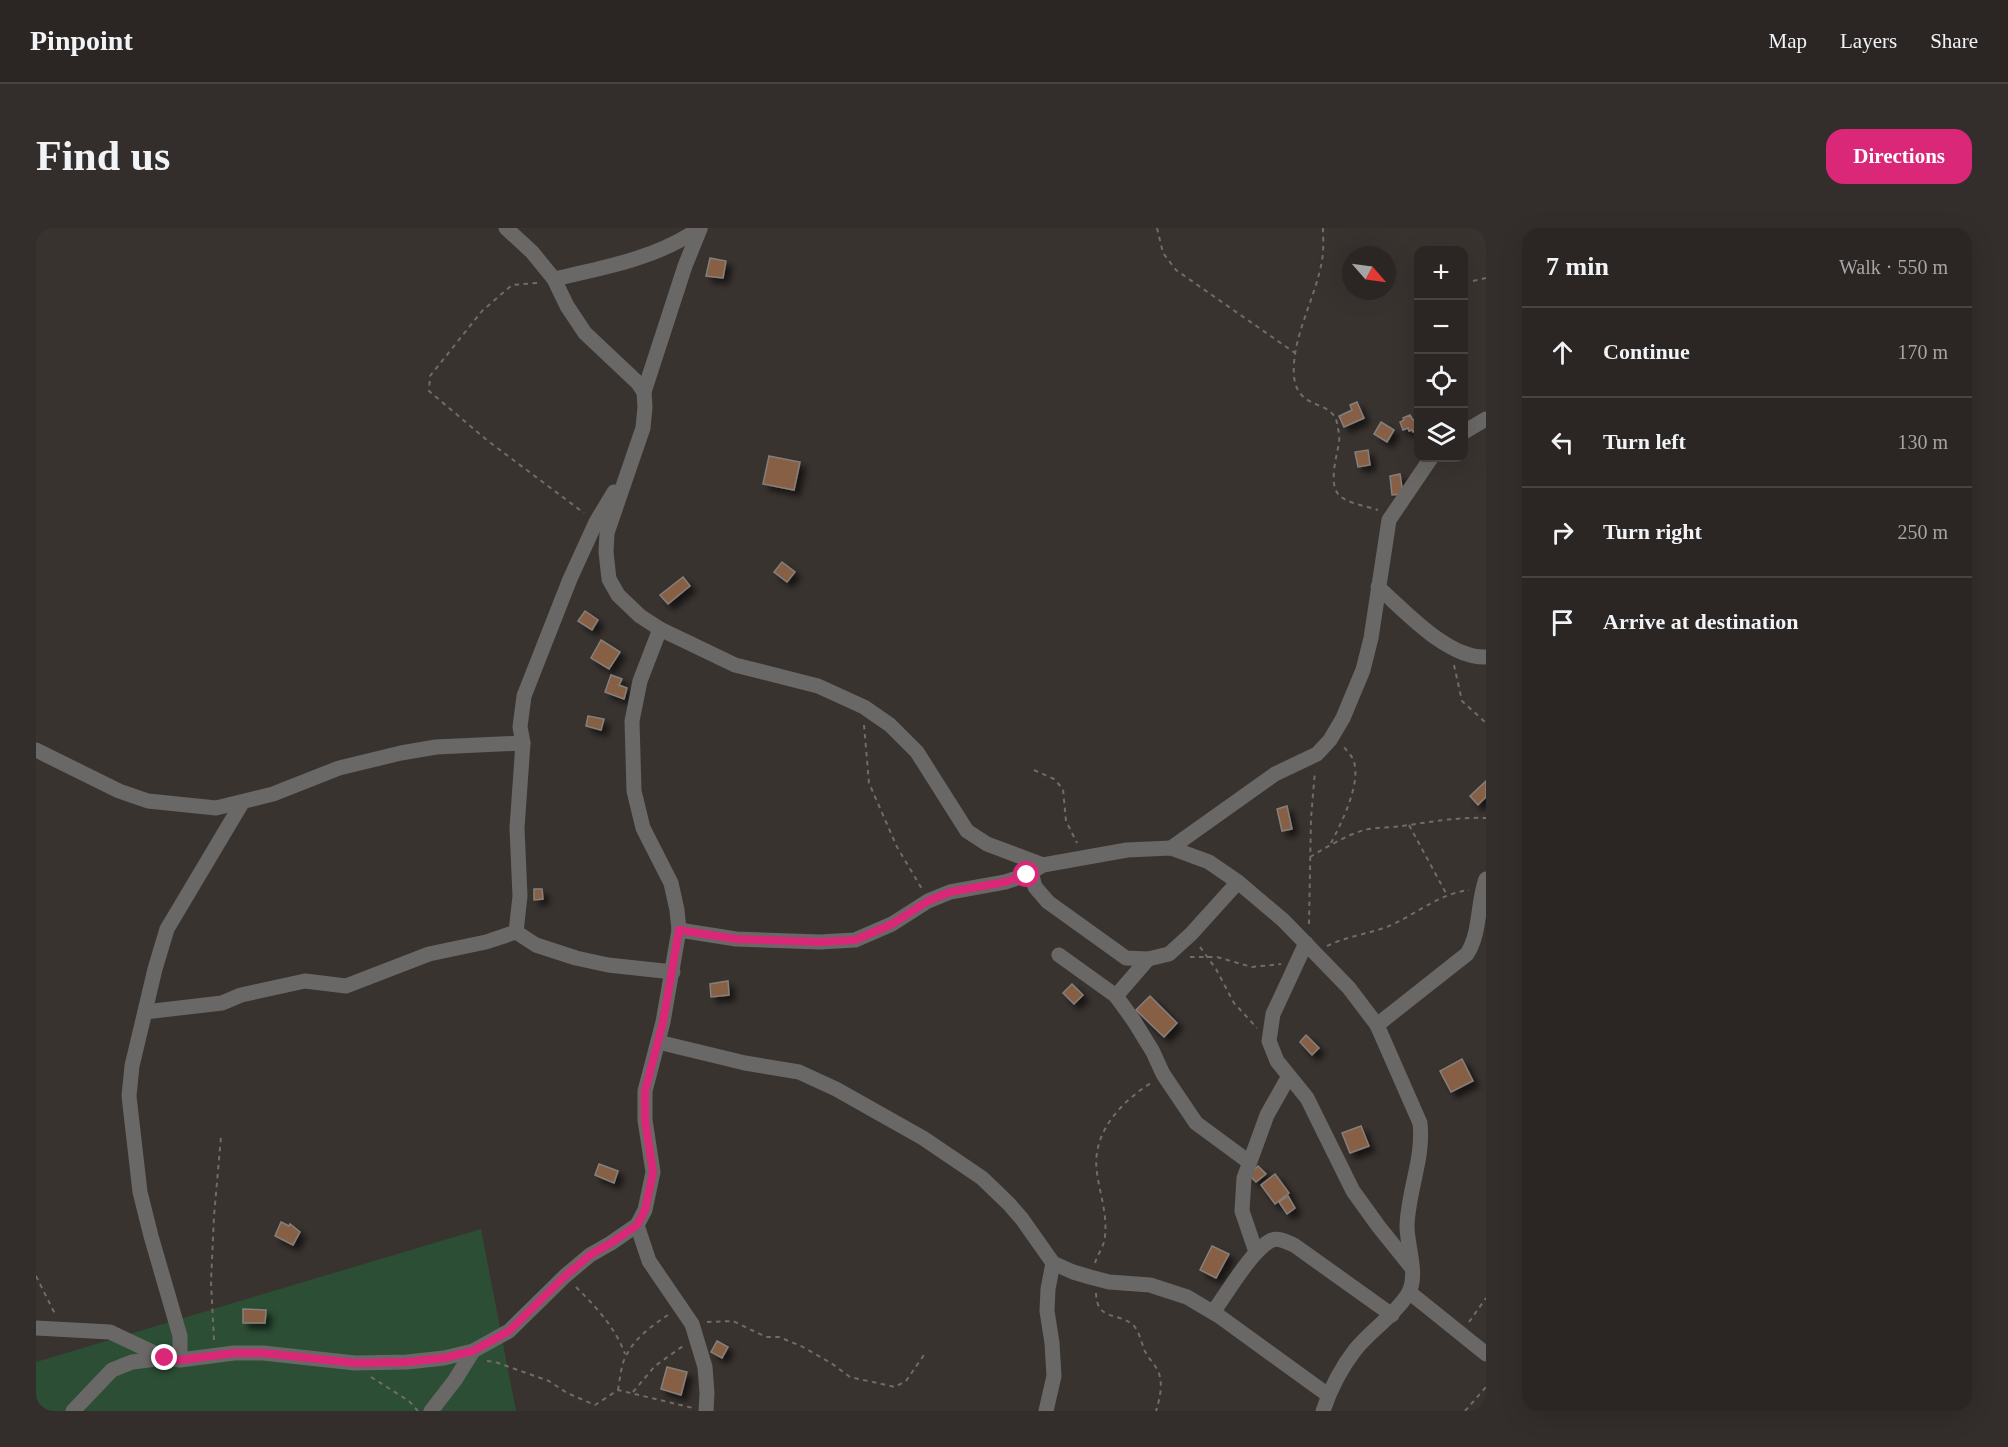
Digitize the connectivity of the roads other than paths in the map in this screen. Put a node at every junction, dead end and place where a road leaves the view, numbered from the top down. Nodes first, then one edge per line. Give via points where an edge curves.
1 (506, 228) edge
2 (700, 229) edge
3 (555, 281) junction
4 (644, 392) junction
5 (1486, 419) edge
6 (1468, 430) edge
7 (1428, 462) edge
8 (632, 463) junction
9 (1378, 587) junction
10 (660, 629) junction
11 (1486, 657) edge
12 (523, 743) junction
13 (36, 750) edge
14 (242, 803) junction
15 (1171, 848) junction
16 (1037, 868) junction
17 (1238, 882) junction
18 (1484, 884) edge
19 (679, 930) junction
20 (516, 932) junction
21 (1310, 948) junction
22 (1059, 955) dead end
23 (1148, 959) junction
24 (673, 972) junction
25 (1116, 996) junction
26 (145, 1012) junction
27 (1377, 1026) junction
28 (658, 1042) junction
29 (1289, 1076) junction
30 (1249, 1162) junction
31 (637, 1225) junction
32 (1256, 1252) junction
33 (1053, 1263) junction
34 (1412, 1268) junction
35 (1409, 1292) junction
36 (1213, 1312) junction
37 (1392, 1315) junction
38 (36, 1328) edge
39 (471, 1354) junction
40 (1486, 1354) edge
41 (173, 1359) junction
42 (1328, 1395) junction
43 (73, 1411) edge
44 (431, 1411) edge
45 (706, 1411) edge
46 (1046, 1411) edge
47 (1323, 1411) edge

1 - 3 street
2 - 3 street via 637,258
2 - 4 street
3 - 4 street via 585,333
4 - 8 street via 643,428
5 - 6 street
7 - 9 street via 1389,520
8 - 10 street via 607,533 609,579 618,595
8 - 12 street via 596,522 524,696 520,727
9 - 11 street via 1450,648
9 - 15 street via 1363,670 1334,733 1317,754 1275,774
10 - 16 street via 735,665 818,686 864,707 890,725 917,752 967,831
10 - 19 street via 639,681 632,721 634,791 643,828 671,884
12 - 14 street via 436,747 401,753 339,768
12 - 20 street
13 - 14 street via 118,791 148,801 216,808
14 - 26 street via 167,929
15 - 16 street via 1127,850
15 - 17 street via 1209,862
16 - 19 street via 1005,882 950,892 855,940 736,939
16 - 23 street via 1035,887 1048,902 1126,958
17 - 21 street
17 - 23 street via 1168,954
18 - 27 street via 1476,935 1467,954
19 - 24 street
20 - 24 street via 536,945 576,958
20 - 26 street via 429,954 346,986 305,981 222,1003
21 - 27 street via 1349,988
21 - 29 street via 1296,962 1273,1014 1269,1041
22 - 25 street
23 - 25 street
24 - 28 street
25 - 30 street via 1196,1123
26 - 41 street via 129,1096 140,1192 180,1336
27 - 34 street via 1420,1123 1422,1138 1407,1228
28 - 31 street via 645,1091 653,1172 645,1210
28 - 33 street via 799,1072 874,1110 982,1178 1016,1211
29 - 30 street via 1267,1114
29 - 34 street via 1307,1098 1353,1191
30 - 32 street via 1242,1211
31 - 39 street via 590,1255 509,1331
31 - 45 street via 649,1261 692,1324 705,1367
32 - 36 street
32 - 37 street via 1273,1239 1294,1245
33 - 36 street via 1109,1282 1150,1285 1187,1297
33 - 46 street via 1047,1311 1053,1376
34 - 35 street
35 - 37 street
35 - 40 street
36 - 42 street
37 - 42 street via 1354,1351
38 - 41 street via 110,1332
39 - 41 street via 407,1362 349,1362 263,1353
39 - 44 street
41 - 43 street via 132,1362 112,1370
42 - 47 street

